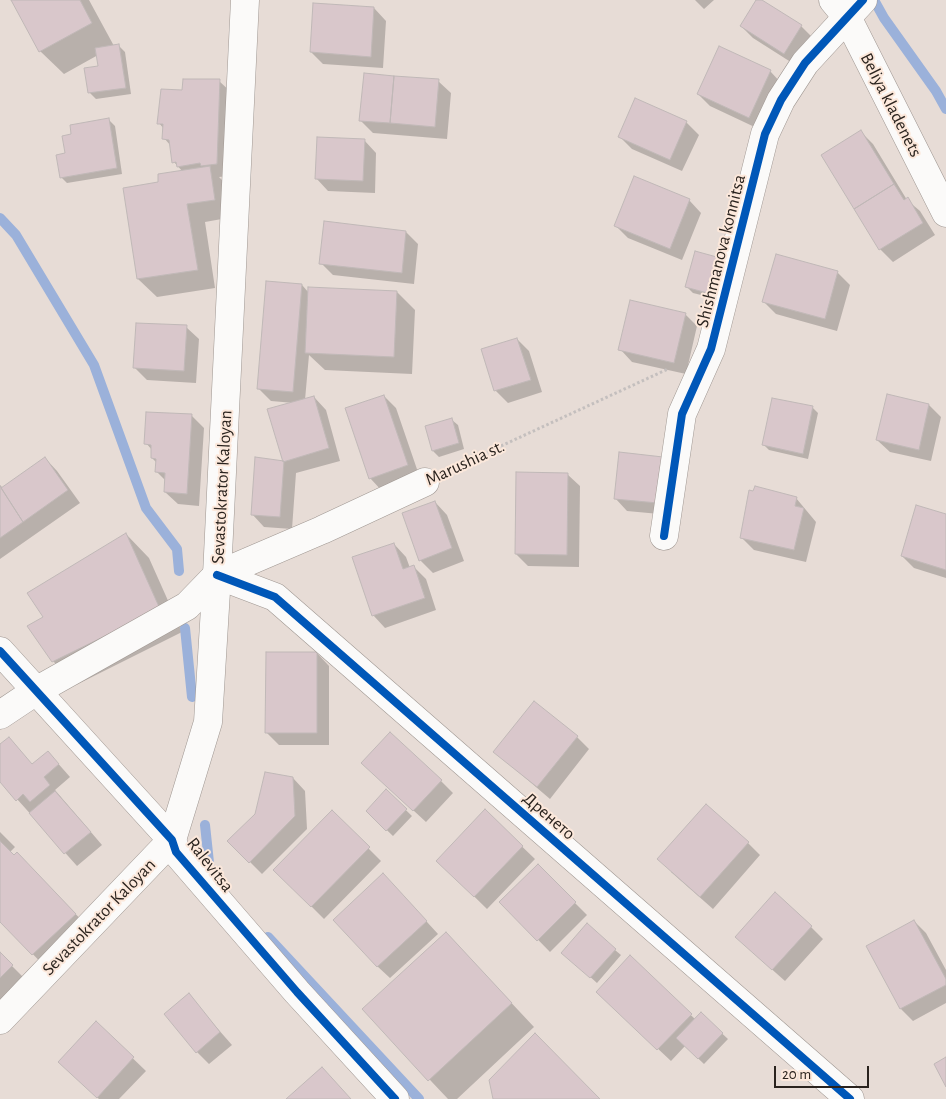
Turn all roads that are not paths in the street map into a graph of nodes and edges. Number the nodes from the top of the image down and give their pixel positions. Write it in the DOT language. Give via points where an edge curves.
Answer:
graph roads {
  1 [pos="245,0"];
  2 [pos="848,6"];
  3 [pos="946,213"];
  4 [pos="425,482"];
  5 [pos="664,536"];
  6 [pos="218,575"];
  7 [pos="0,651"];
  8 [pos="36,691"];
  9 [pos="0,715"];
  10 [pos="172,840"];
  11 [pos="0,1020"];
  12 [pos="395,1099"];
  13 [pos="850,1099"];
  1 -- 6 [label="street, Sevastokrator Kaloyan"];
  2 -- 3 [label="street, Beliya kladenets"];
  2 -- 5 [label="street, Shishmanova konnitsa" via="781,100 765,134 711,349 682,414"];
  4 -- 6 [label="street, Marushia st."];
  6 -- 8 [label="street" via="187,606"];
  6 -- 10 [label="street, Sevastokrator Kaloyan" via="208,722"];
  6 -- 13 [label="street, Дренето" via="275,597"];
  7 -- 8 [label="street, Ralevitsa"];
  8 -- 9 [label="street"];
  8 -- 10 [label="street, Ralevitsa"];
  10 -- 11 [label="street, Sevastokrator Kaloyan"];
  10 -- 12 [label="street, Ralevitsa" via="176,852"];
}
